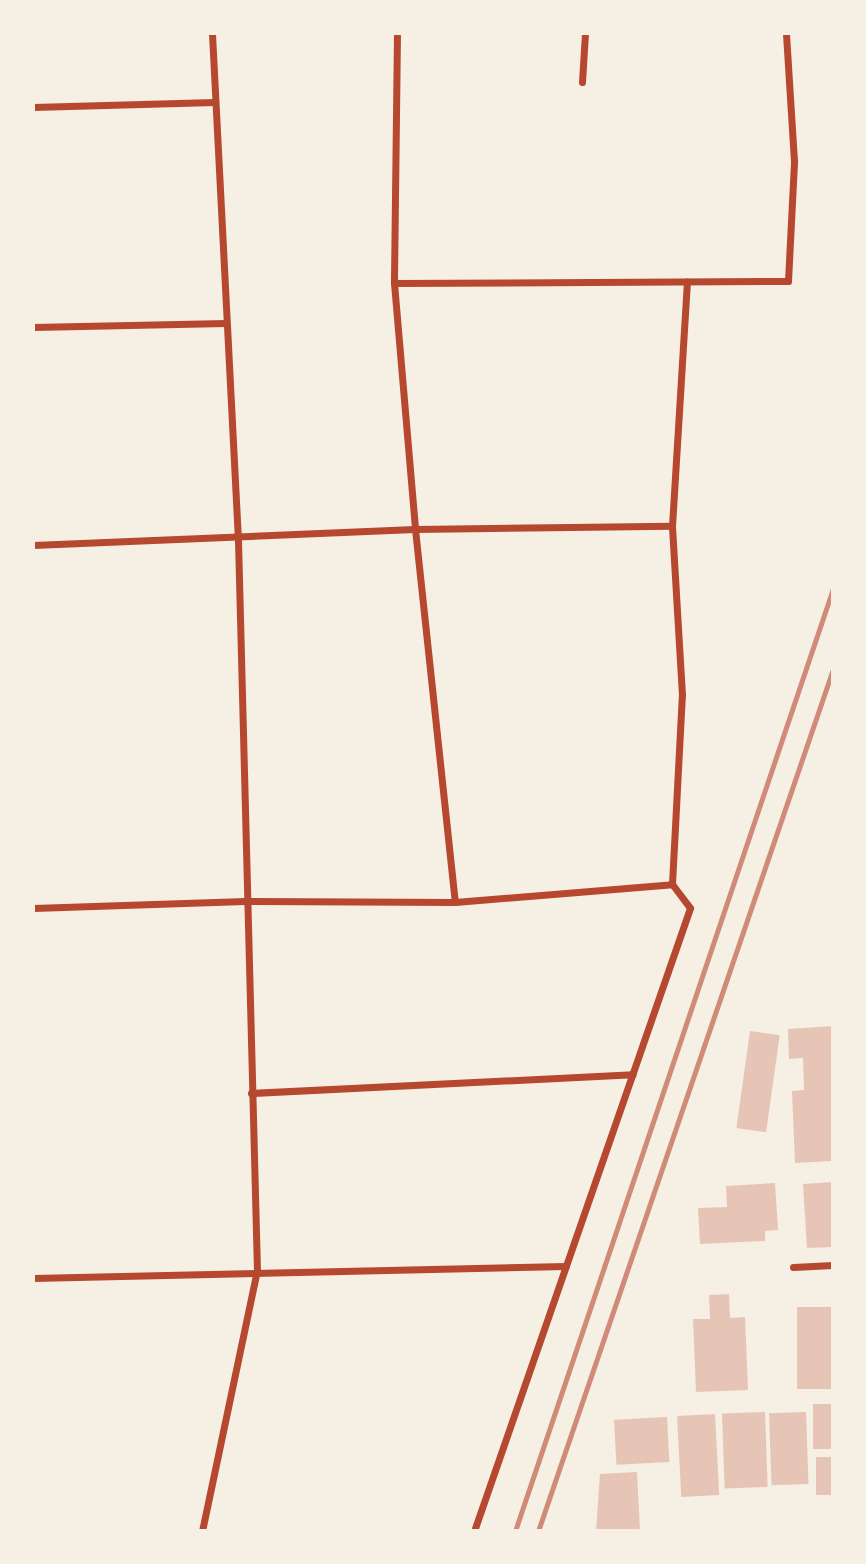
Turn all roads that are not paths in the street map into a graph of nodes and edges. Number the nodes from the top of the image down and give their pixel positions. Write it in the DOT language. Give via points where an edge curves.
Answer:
graph roads {
  1 [pos="212,33"];
  2 [pos="397,33"];
  3 [pos="585,33"];
  4 [pos="786,33"];
  5 [pos="582,82"];
  6 [pos="215,102"];
  7 [pos="33,107"];
  8 [pos="687,281"];
  9 [pos="394,283"];
  10 [pos="226,323"];
  11 [pos="33,327"];
  12 [pos="672,526"];
  13 [pos="415,530"];
  14 [pos="238,540"];
  15 [pos="33,545"];
  16 [pos="672,884"];
  17 [pos="245,901"];
  18 [pos="455,902"];
  19 [pos="33,908"];
  20 [pos="633,1074"];
  21 [pos="251,1093"];
  22 [pos="833,1265"];
  23 [pos="566,1266"];
  24 [pos="793,1266"];
  25 [pos="257,1271"];
  26 [pos="33,1278"];
  27 [pos="202,1531"];
  28 [pos="474,1531"];
  1 -- 6 [label="street"];
  2 -- 9 [label="street"];
  3 -- 5 [label="street"];
  4 -- 8 [label="street" via="794,161 788,281"];
  6 -- 7 [label="street"];
  6 -- 10 [label="street"];
  8 -- 9 [label="street"];
  8 -- 12 [label="street"];
  9 -- 13 [label="street"];
  10 -- 11 [label="street"];
  10 -- 14 [label="street"];
  12 -- 13 [label="street"];
  12 -- 16 [label="street" via="682,695"];
  13 -- 14 [label="street"];
  13 -- 18 [label="street"];
  14 -- 15 [label="street"];
  14 -- 17 [label="street"];
  16 -- 18 [label="street"];
  16 -- 20 [label="street" via="690,908"];
  17 -- 18 [label="street"];
  17 -- 19 [label="street"];
  17 -- 21 [label="street"];
  20 -- 21 [label="street"];
  20 -- 23 [label="street"];
  21 -- 25 [label="street"];
  22 -- 24 [label="street"];
  23 -- 25 [label="street"];
  23 -- 28 [label="street"];
  25 -- 26 [label="street"];
  25 -- 27 [label="street"];
}
